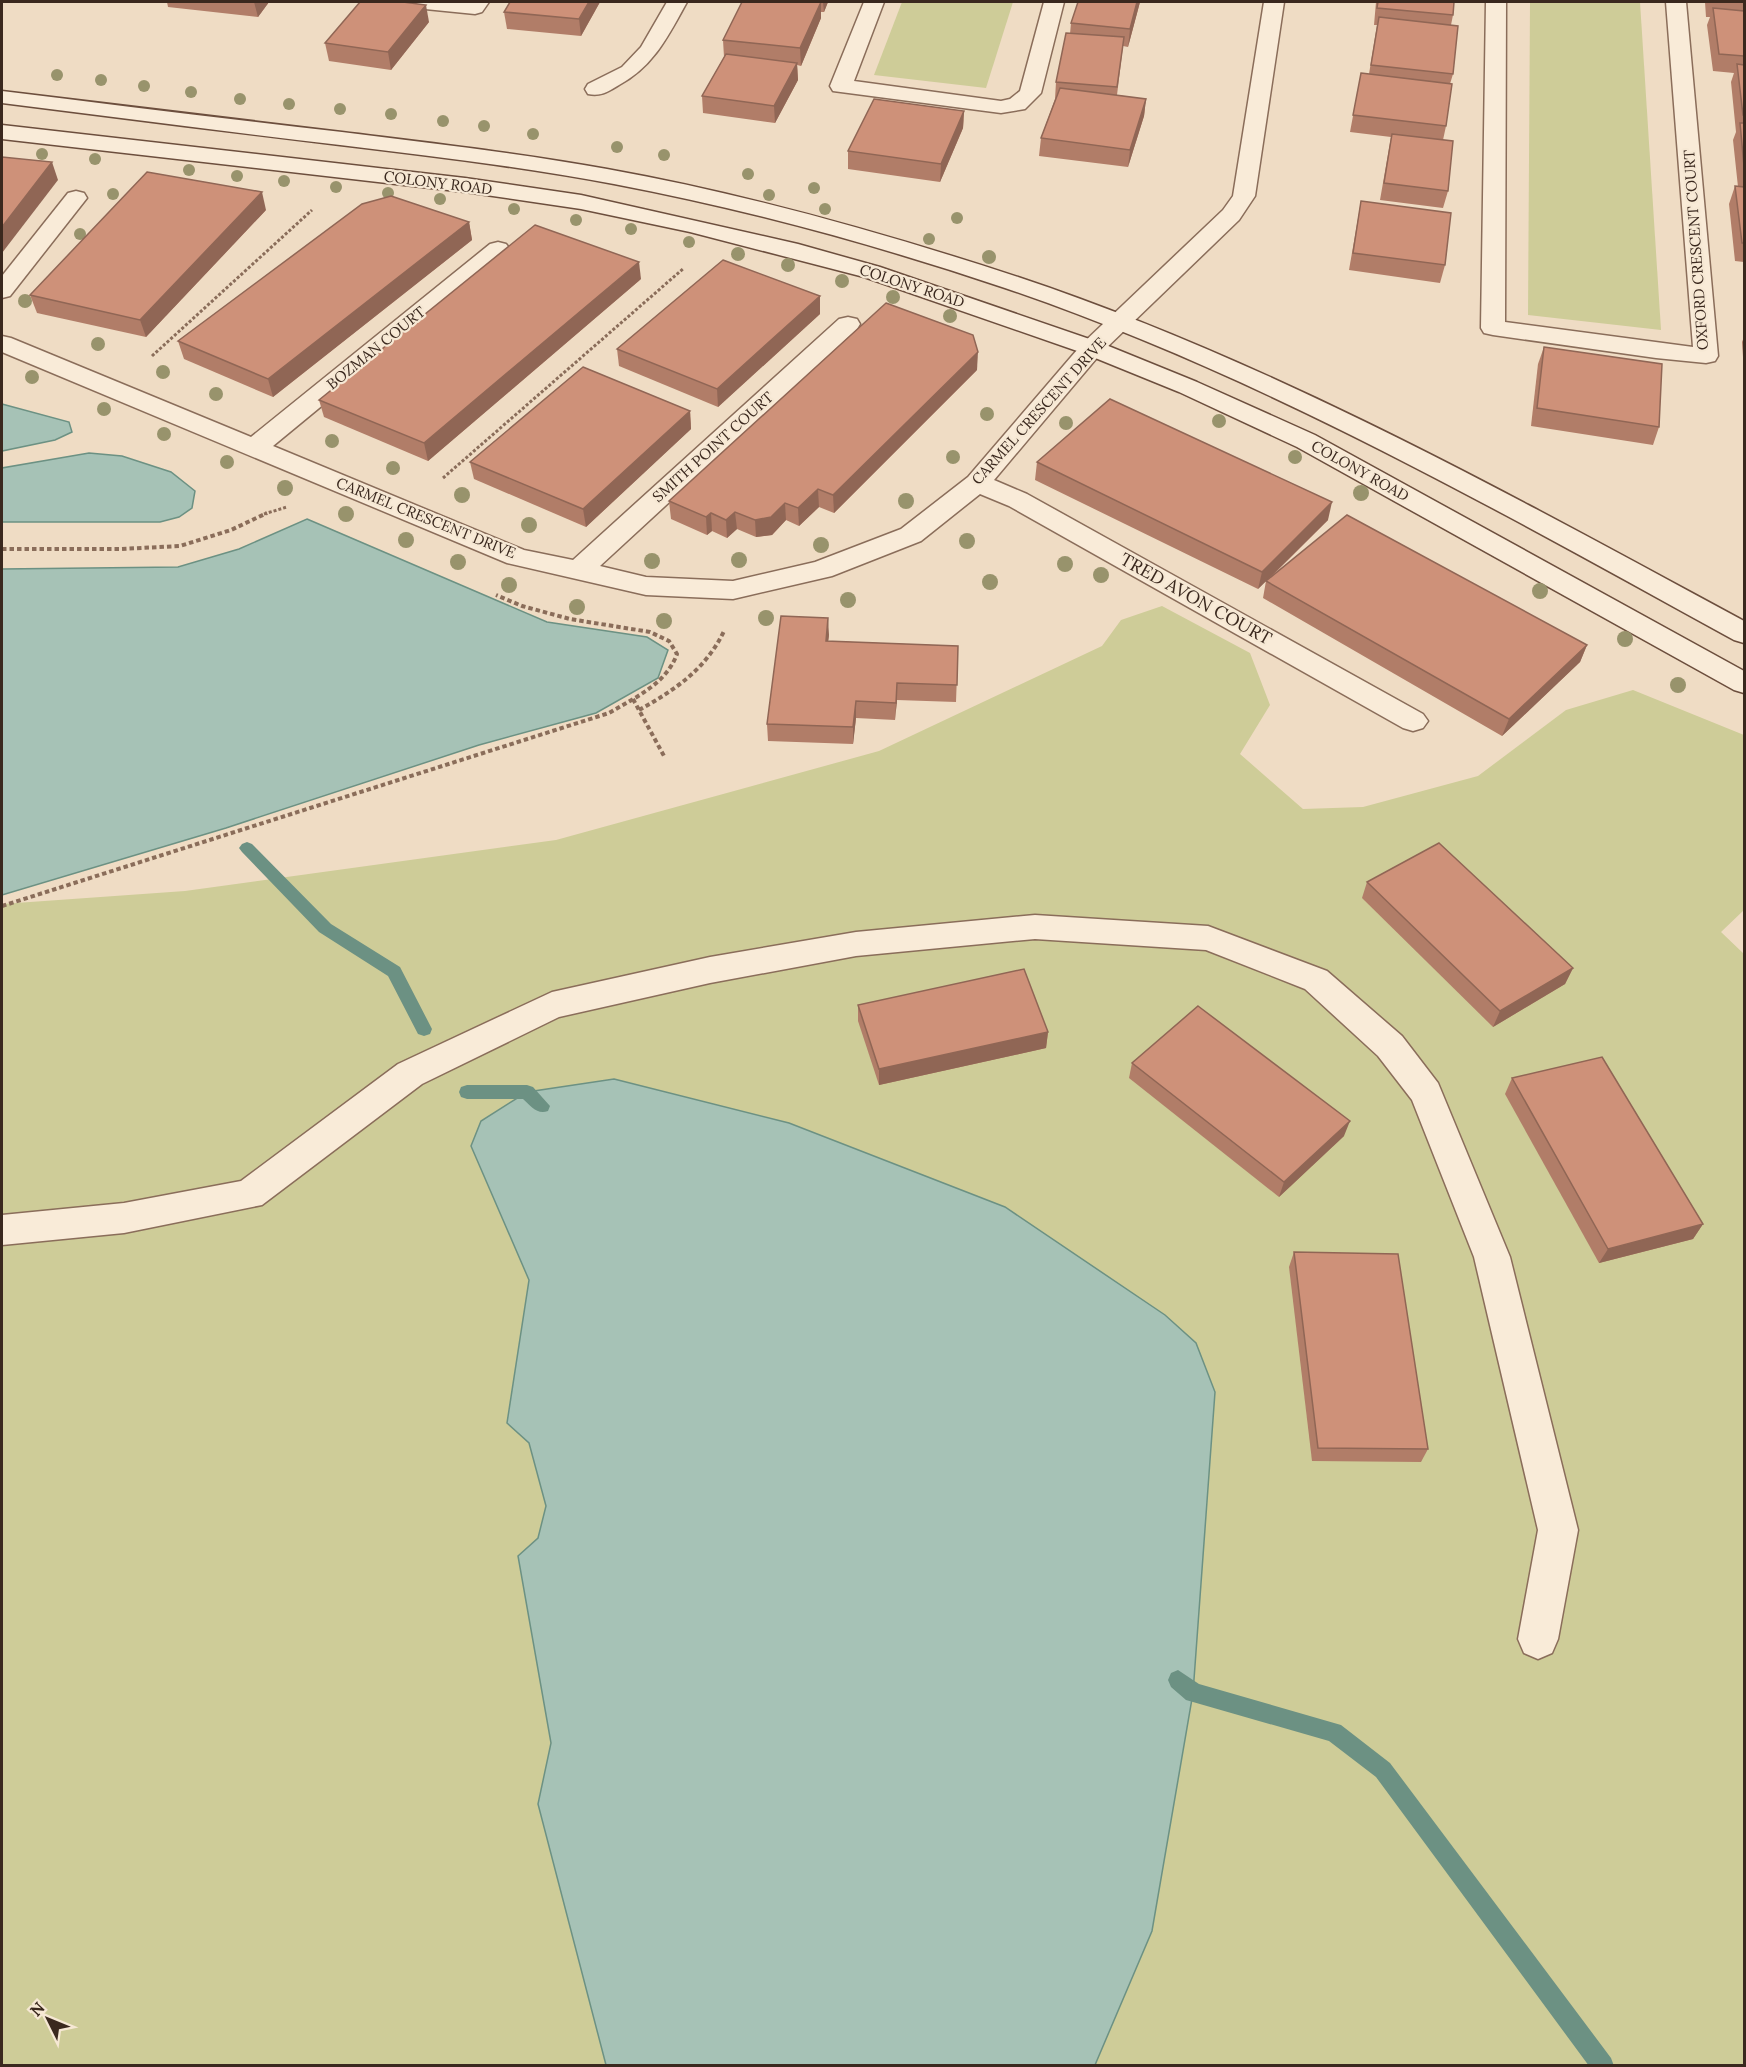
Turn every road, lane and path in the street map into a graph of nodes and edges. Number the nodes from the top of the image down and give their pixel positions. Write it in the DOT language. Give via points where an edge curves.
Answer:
graph roads {
  1 [pos="415,2"];
  2 [pos="479,2"];
  3 [pos="677,2"];
  4 [pos="874,2"];
  5 [pos="1054,2"];
  6 [pos="1274,2"];
  7 [pos="1496,2"];
  8 [pos="1676,2"];
  9 [pos="596,89"];
  10 [pos="2,97"];
  11 [pos="2,132"];
  12 [pos="76,198"];
  13 [pos="312,210"];
  14 [pos="498,249"];
  15 [pos="684,268"];
  16 [pos="2,291"];
  17 [pos="1119,322"];
  18 [pos="848,324"];
  19 [pos="2,343"];
  20 [pos="1092,348"];
  21 [pos="152,356"];
  22 [pos="254,448"];
  23 [pos="443,478"];
  24 [pos="977,483"];
  25 [pos="296,510"];
  26 [pos="2,549"];
  27 [pos="578,570"];
  28 [pos="489,592"];
  29 [pos="727,622"];
  30 [pos="1744,633"];
  31 [pos="1744,683"];
  32 [pos="633,699"];
  33 [pos="639,710"];
  34 [pos="1413,721"];
  35 [pos="664,756"];
  36 [pos="2,906"];
  37 [pos="2,1230"];
  38 [pos="1538,1639"];
  1 -- 2 [label="street" via="475,8"];
  3 -- 9 [label="street" via="650,50 629,71"];
  4 -- 5 [label="street" via="841,86 1001,107 1017,105 1030,93"];
  6 -- 17 [label="street, CARMEL CRESCENT DRIVE" via="1244,195 1232,215"];
  7 -- 8 [label="street, OXFORD CRESCENT COURT" via="1493,328 1706,356"];
  10 -- 17 [label="street, COLONY ROAD" via="586,172 695,194 916,253"];
  11 -- 20 [label="street, COLONY ROAD" via="581,202 840,263"];
  12 -- 16 [label="street"];
  13 -- 21 [label="path"];
  14 -- 22 [label="street, BOZMAN COURT"];
  15 -- 23 [label="path"];
  17 -- 20 [label="street, CARMEL CRESCENT DRIVE"];
  17 -- 30 [label="street, COLONY ROAD" via="1296,399"];
  18 -- 27 [label="street, SMITH POINT COURT"];
  19 -- 22 [label="street, CARMEL CRESCENT DRIVE"];
  20 -- 24 [label="street, CARMEL CRESCENT DRIVE"];
  20 -- 31 [label="street, COLONY ROAD" via="1306,441"];
  22 -- 27 [label="street, CARMEL CRESCENT DRIVE" via="517,557"];
  24 -- 27 [label="street, CARMEL CRESCENT DRIVE" via="910,535 822,570 734,590 646,586"];
  24 -- 34 [label="street, TRED AVON COURT" via="1018,500"];
  25 -- 26 [label="path" via="275,509 231,530 180,546"];
  28 -- 32 [label="path" via="531,609 650,632 669,641 677,654 671,670"];
  29 -- 33 [label="path" via="709,660 672,692"];
  32 -- 33 [label="path"];
  32 -- 36 [label="path" via="609,713"];
  33 -- 35 [label="path"];
  37 -- 38 [label="street" via="124,1218 250,1194 410,1074 552,1005 710,970 856,944 1035,927 1208,938 1316,980 1390,1046 1426,1093 1492,1257 1558,1530"];
}
